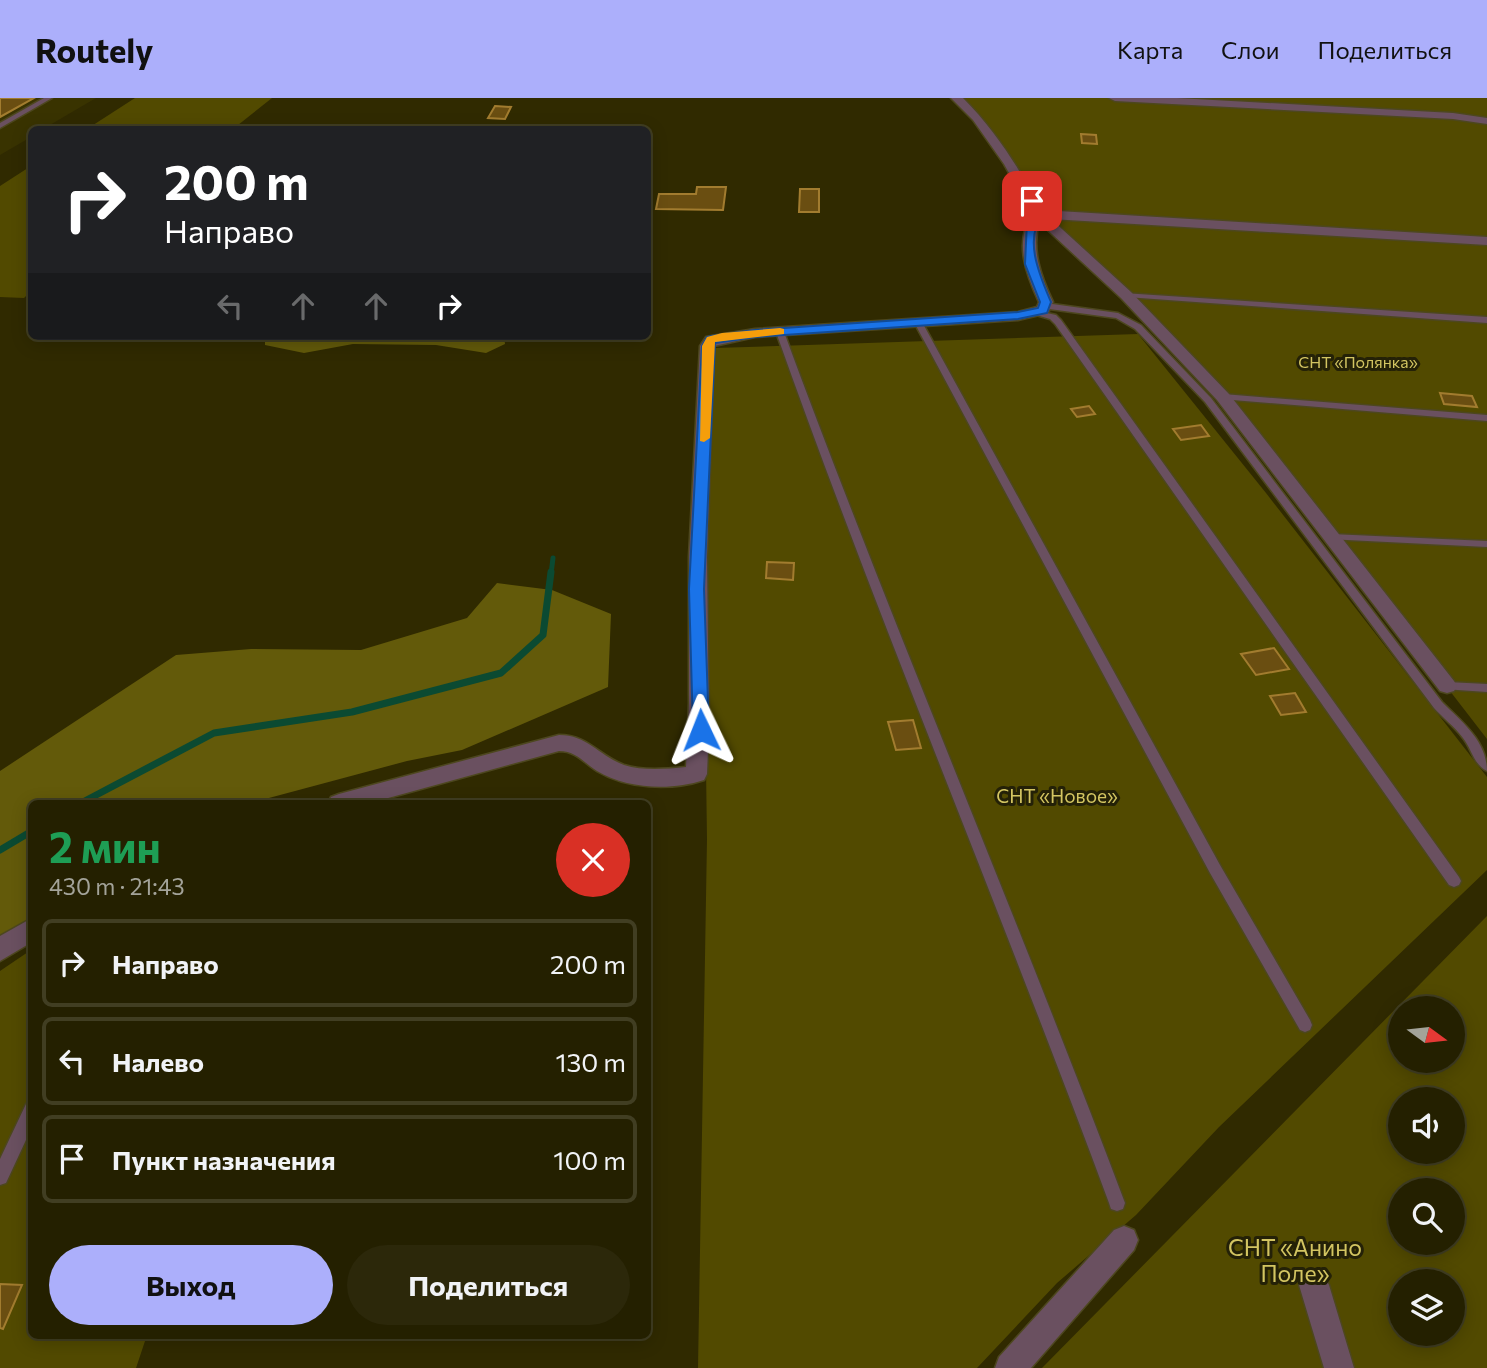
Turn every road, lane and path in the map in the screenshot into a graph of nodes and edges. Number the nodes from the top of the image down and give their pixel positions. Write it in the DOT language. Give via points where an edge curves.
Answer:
graph roads {
  1 [pos="50,98"];
  2 [pos="957,98"];
  3 [pos="1115,98"];
  4 [pos="1487,121"];
  5 [pos="0,126"];
  6 [pos="1038,214"];
  7 [pos="1487,241"];
  8 [pos="1126,296"];
  9 [pos="1041,309"];
  10 [pos="1487,320"];
  11 [pos="918,322"];
  12 [pos="780,331"];
  13 [pos="1223,397"];
  14 [pos="1487,418"];
  15 [pos="1331,537"];
  16 [pos="1487,544"];
  17 [pos="1447,687"];
  18 [pos="1487,688"];
  19 [pos="1487,766"];
  20 [pos="350,800"];
  21 [pos="1454,881"];
  22 [pos="28,931"];
  23 [pos="0,950"];
  24 [pos="1305,1025"];
  25 [pos="28,1118"];
  26 [pos="0,1177"];
  27 [pos="1117,1203"];
  28 [pos="1124,1240"];
  29 [pos="1314,1285"];
  30 [pos="1010,1368"];
  31 [pos="1339,1368"];
  1 -- 5 [label="lane"];
  2 -- 6 [label="street" via="1010,164"];
  3 -- 4 [label="street"];
  6 -- 7 [label="street"];
  6 -- 8 [label="street"];
  6 -- 9 [label="street" via="1032,221 1030,264 1046,302"];
  8 -- 10 [label="lane"];
  8 -- 13 [label="street"];
  9 -- 11 [label="street"];
  9 -- 19 [label="lane" via="1108,313 1138,327 1208,400 1438,705 1471,737"];
  9 -- 21 [label="lane" via="1058,322"];
  11 -- 12 [label="street"];
  11 -- 24 [label="lane" via="1208,857"];
  12 -- 20 [label="street" via="722,336 707,346 696,589 701,730 696,774 676,778 621,771 578,743 559,743"];
  12 -- 27 [label="lane"];
  13 -- 14 [label="lane"];
  13 -- 15 [label="street"];
  15 -- 16 [label="lane"];
  15 -- 17 [label="street"];
  17 -- 18 [label="lane"];
  22 -- 23 [label="street"];
  25 -- 26 [label="lane"];
  28 -- 30 [label="street"];
  29 -- 31 [label="street"];
}
